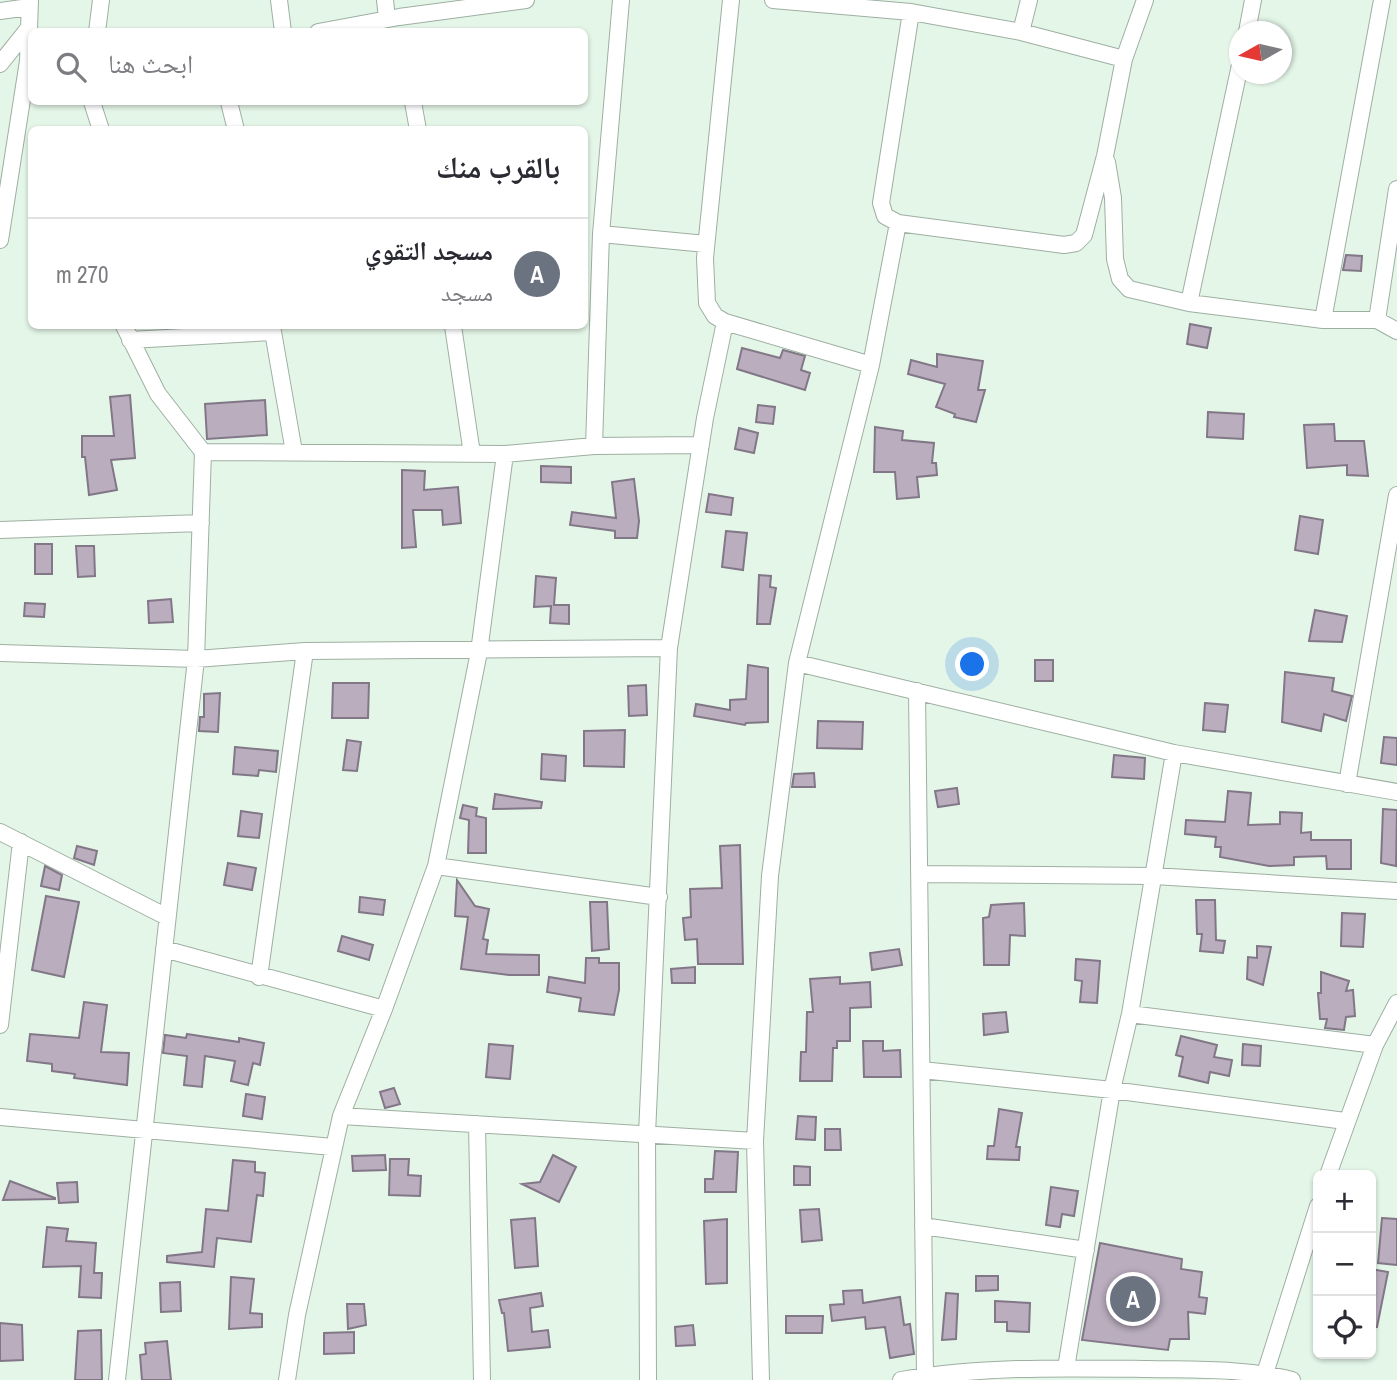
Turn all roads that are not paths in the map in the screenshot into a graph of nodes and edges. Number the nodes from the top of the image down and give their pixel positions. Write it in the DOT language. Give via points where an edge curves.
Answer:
graph roads {
  1 [pos="101,0"];
  2 [pos="279,0"];
  3 [pos="385,0"];
  4 [pos="526,0"];
  5 [pos="621,0"];
  6 [pos="731,0"];
  7 [pos="773,0"];
  8 [pos="1028,0"];
  9 [pos="1145,0"];
  10 [pos="1254,0"];
  11 [pos="1382,0"];
  12 [pos="493,3"];
  13 [pos="29,4"];
  14 [pos="0,11"];
  15 [pos="911,12"];
  16 [pos="1249,21"];
  17 [pos="396,22"];
  18 [pos="28,28"];
  19 [pos="98,28"];
  20 [pos="282,28"];
  21 [pos="349,28"];
  22 [pos="28,29"];
  23 [pos="1021,32"];
  24 [pos="1124,58"];
  25 [pos="0,64"];
  26 [pos="28,73"];
  27 [pos="1236,84"];
  28 [pos="93,105"];
  29 [pos="230,105"];
  30 [pos="414,105"];
  31 [pos="101,126"];
  32 [pos="235,126"];
  33 [pos="417,126"];
  34 [pos="1105,156"];
  35 [pos="1397,189"];
  36 [pos="898,223"];
  37 [pos="601,234"];
  38 [pos="0,240"];
  39 [pos="706,244"];
  40 [pos="1189,303"];
  41 [pos="1322,320"];
  42 [pos="1377,320"];
  43 [pos="725,322"];
  44 [pos="272,329"];
  45 [pos="453,329"];
  46 [pos="1397,331"];
  47 [pos="127,333"];
  48 [pos="871,365"];
  49 [pos="701,445"];
  50 [pos="594,446"];
  51 [pos="203,452"];
  52 [pos="294,452"];
  53 [pos="472,454"];
  54 [pos="505,454"];
  55 [pos="1397,495"];
  56 [pos="201,523"];
  57 [pos="0,530"];
  58 [pos="669,648"];
  59 [pos="305,650"];
  60 [pos="479,652"];
  61 [pos="0,653"];
  62 [pos="196,659"];
  63 [pos="797,663"];
  64 [pos="917,691"];
  65 [pos="1174,753"];
  66 [pos="1347,784"];
  67 [pos="1397,792"];
  68 [pos="0,832"];
  69 [pos="21,842"];
  70 [pos="436,866"];
  71 [pos="919,874"];
  72 [pos="1154,876"];
  73 [pos="1397,891"];
  74 [pos="659,897"];
  75 [pos="167,917"];
  76 [pos="164,949"];
  77 [pos="259,977"];
  78 [pos="1397,1003"];
  79 [pos="384,1009"];
  80 [pos="1130,1014"];
  81 [pos="0,1025"];
  82 [pos="1375,1045"];
  83 [pos="922,1070"];
  84 [pos="1112,1090"];
  85 [pos="341,1116"];
  86 [pos="0,1117"];
  87 [pos="1345,1121"];
  88 [pos="477,1124"];
  89 [pos="143,1131"];
  90 [pos="647,1134"];
  91 [pos="755,1141"];
  92 [pos="333,1147"];
  93 [pos="1330,1170"];
  94 [pos="1313,1222"];
  95 [pos="923,1226"];
  96 [pos="1086,1250"];
  97 [pos="1066,1368"];
  98 [pos="1042,1374"];
  99 [pos="925,1376"];
  100 [pos="1264,1377"];
  101 [pos="117,1380"];
  102 [pos="287,1380"];
  103 [pos="482,1380"];
  104 [pos="648,1380"];
  105 [pos="761,1380"];
  106 [pos="901,1380"];
  107 [pos="1292,1380"];
  1 -- 19 [label="street"];
  2 -- 20 [label="street"];
  3 -- 17 [label="street"];
  4 -- 12 [label="street"];
  5 -- 37 [label="street"];
  6 -- 39 [label="street"];
  7 -- 15 [label="street"];
  8 -- 23 [label="street"];
  9 -- 24 [label="street"];
  10 -- 16 [label="street"];
  11 -- 41 [label="street"];
  12 -- 17 [label="street"];
  13 -- 14 [label="street"];
  13 -- 18 [label="street"];
  15 -- 23 [label="street"];
  15 -- 36 [label="street" via="881,203 885,216"];
  17 -- 21 [label="street"];
  22 -- 25 [label="street"];
  23 -- 24 [label="street"];
  24 -- 34 [label="street"];
  26 -- 38 [label="street"];
  27 -- 40 [label="street"];
  28 -- 31 [label="street"];
  29 -- 32 [label="street"];
  30 -- 33 [label="street"];
  34 -- 36 [label="street" via="1084,235 1076,243"];
  34 -- 40 [label="street" via="1120,279 1129,289"];
  35 -- 42 [label="street"];
  36 -- 48 [label="street"];
  37 -- 39 [label="street"];
  37 -- 50 [label="street"];
  39 -- 43 [label="street" via="707,303"];
  40 -- 41 [label="street"];
  41 -- 42 [label="street"];
  42 -- 46 [label="street"];
  43 -- 48 [label="street"];
  43 -- 49 [label="street"];
  44 -- 47 [label="street"];
  44 -- 52 [label="street"];
  45 -- 53 [label="street"];
  47 -- 51 [label="street" via="158,394"];
  48 -- 63 [label="street"];
  49 -- 50 [label="street"];
  49 -- 58 [label="street"];
  50 -- 54 [label="street"];
  51 -- 52 [label="street"];
  51 -- 56 [label="street"];
  52 -- 53 [label="street"];
  53 -- 54 [label="street"];
  54 -- 60 [label="street"];
  55 -- 66 [label="street"];
  56 -- 57 [label="street"];
  56 -- 62 [label="street"];
  58 -- 60 [label="street"];
  58 -- 74 [label="street"];
  59 -- 60 [label="street"];
  59 -- 62 [label="street"];
  59 -- 77 [label="street"];
  60 -- 70 [label="street"];
  61 -- 62 [label="street"];
  62 -- 75 [label="street"];
  63 -- 64 [label="street"];
  63 -- 91 [label="street" via="769,876"];
  64 -- 65 [label="street"];
  64 -- 71 [label="street"];
  65 -- 66 [label="street"];
  65 -- 72 [label="street"];
  66 -- 67 [label="street"];
  68 -- 69 [label="street"];
  69 -- 75 [label="street"];
  69 -- 81 [label="street"];
  70 -- 74 [label="street"];
  70 -- 79 [label="street"];
  71 -- 72 [label="street"];
  71 -- 83 [label="street"];
  72 -- 73 [label="street"];
  72 -- 80 [label="street"];
  74 -- 90 [label="street"];
  75 -- 76 [label="street"];
  76 -- 77 [label="street"];
  76 -- 89 [label="street"];
  77 -- 79 [label="street"];
  78 -- 82 [label="street"];
  79 -- 85 [label="street"];
  80 -- 82 [label="street"];
  80 -- 84 [label="street"];
  82 -- 87 [label="street"];
  83 -- 84 [label="street"];
  83 -- 95 [label="street"];
  84 -- 87 [label="street"];
  84 -- 96 [label="street"];
  85 -- 88 [label="street"];
  85 -- 92 [label="street"];
  86 -- 89 [label="street"];
  87 -- 93 [label="street"];
  88 -- 90 [label="street"];
  88 -- 103 [label="street"];
  89 -- 92 [label="street"];
  89 -- 101 [label="street"];
  90 -- 91 [label="street"];
  90 -- 104 [label="street"];
  91 -- 105 [label="street"];
  92 -- 102 [label="street"];
  94 -- 100 [label="street"];
  95 -- 96 [label="street"];
  95 -- 99 [label="street"];
  96 -- 97 [label="street"];
  97 -- 98 [label="street"];
  97 -- 100 [label="street"];
  98 -- 99 [label="street"];
  99 -- 106 [label="street"];
  100 -- 107 [label="street"];
}
